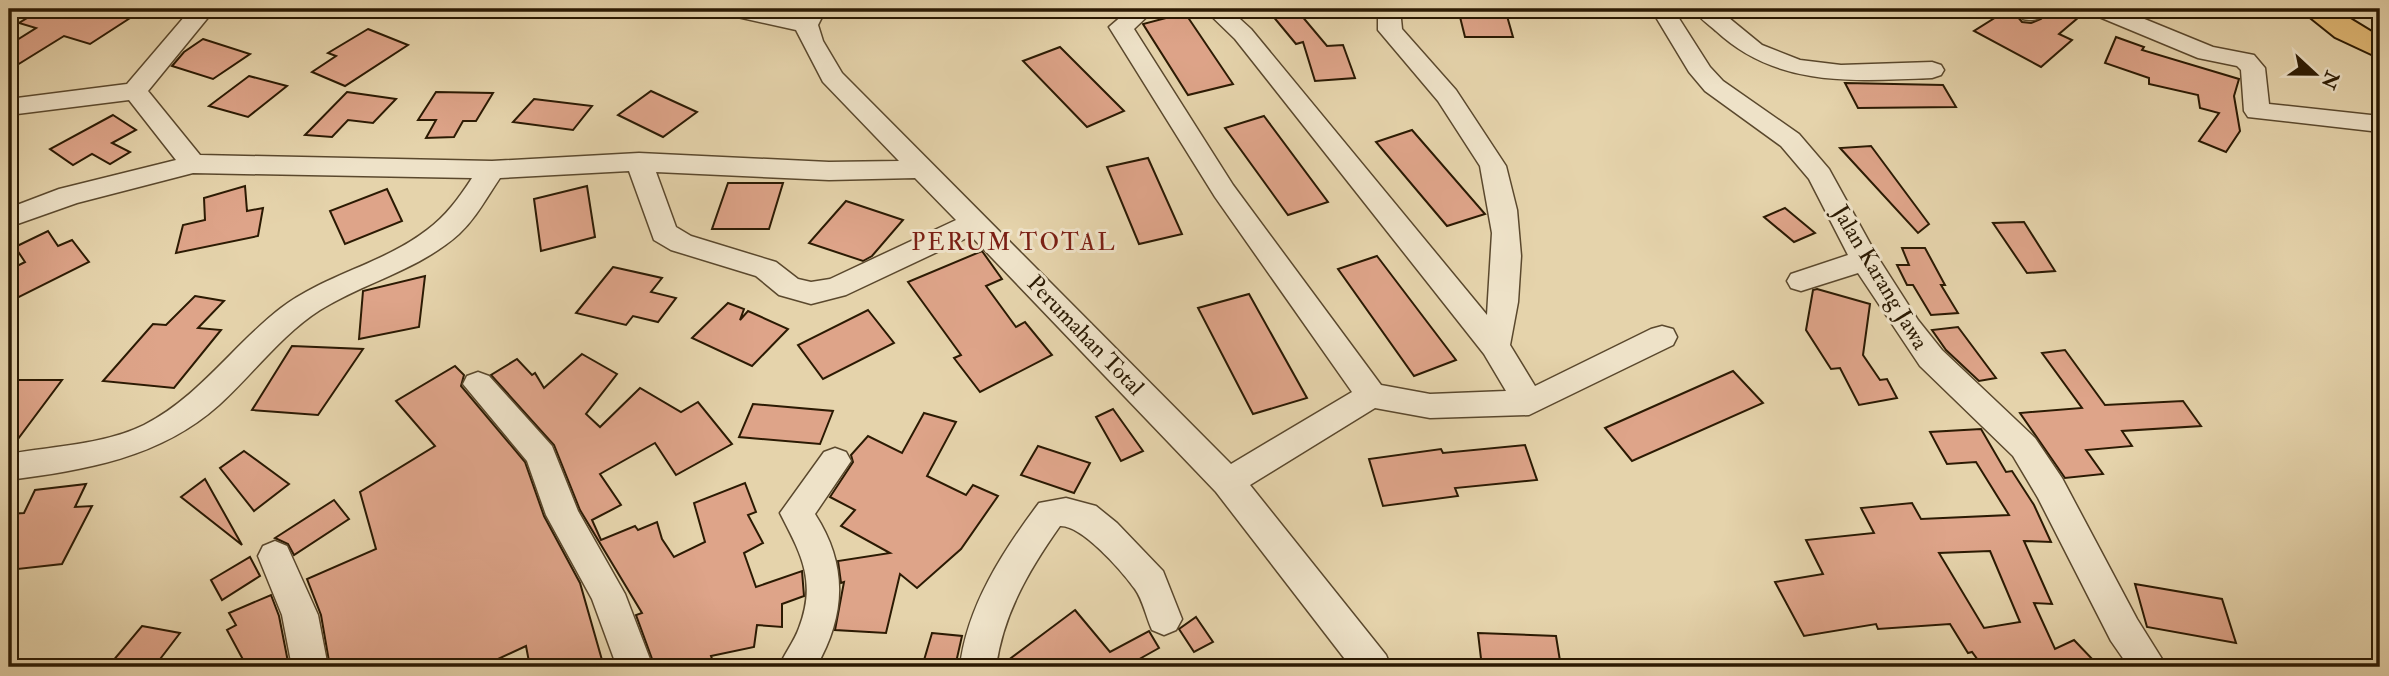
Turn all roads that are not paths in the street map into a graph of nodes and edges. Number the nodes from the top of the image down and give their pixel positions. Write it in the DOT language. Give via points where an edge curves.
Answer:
graph roads {
  1 [pos="203,9"];
  2 [pos="732,9"];
  3 [pos="1144,9"];
  4 [pos="1216,9"];
  5 [pos="1390,9"];
  6 [pos="1662,9"];
  7 [pos="1704,9"];
  8 [pos="2100,9"];
  9 [pos="2315,9"];
  10 [pos="810,17"];
  11 [pos="2380,49"];
  12 [pos="1932,70"];
  13 [pos="135,91"];
  14 [pos="9,107"];
  15 [pos="2380,124"];
  16 [pos="639,162"];
  17 [pos="193,164"];
  18 [pos="923,169"];
  19 [pos="492,170"];
  20 [pos="9,218"];
  21 [pos="976,222"];
  22 [pos="1866,260"];
  23 [pos="1801,281"];
  24 [pos="1662,337"];
  25 [pos="1495,346"];
  26 [pos="478,384"];
  27 [pos="1371,395"];
  28 [pos="1529,403"];
  29 [pos="835,461"];
  30 [pos="9,467"];
  31 [pos="1228,482"];
  32 [pos="275,556"];
  33 [pos="1164,619"];
  34 [pos="310,667"];
  35 [pos="635,667"];
  36 [pos="797,667"];
  37 [pos="978,667"];
  38 [pos="1373,667"];
  39 [pos="2150,667"];
  1 -- 13 [label="street"];
  2 -- 10 [label="street"];
  3 -- 27 [label="street" via="1121,27 1224,191"];
  4 -- 25 [label="street" via="1242,34"];
  5 -- 25 [label="street" via="1390,30 1428,69 1493,165 1505,229 1505,289"];
  6 -- 22 [label="street, Jalan Karang Jawa" via="1714,86 1790,140 1820,175"];
  7 -- 12 [label="street" via="1753,50 1794,67 1823,74"];
  8 -- 15 [label="street" via="2198,50 2245,61 2253,68 2258,111"];
  9 -- 11 [label="main road"];
  10 -- 18 [label="street, Perumahan Total" via="811,41 832,77"];
  13 -- 14 [label="street"];
  13 -- 17 [label="street"];
  16 -- 18 [label="street" via="829,171"];
  16 -- 19 [label="street"];
  16 -- 21 [label="street" via="664,233 681,243 766,270 789,288 811,293 836,288"];
  17 -- 19 [label="street"];
  17 -- 20 [label="street" via="69,196"];
  18 -- 21 [label="street, Perumahan Total"];
  19 -- 30 [label="street" via="450,226 423,246 344,283 291,315 188,415 151,435 117,445"];
  21 -- 31 [label="street, Perumahan Total"];
  22 -- 23 [label="street"];
  22 -- 39 [label="street, Jalan Karang Jawa" via="1931,358 2024,447 2124,630"];
  24 -- 28 [label="street"];
  25 -- 28 [label="street"];
  26 -- 35 [label="street" via="541,455 563,516 608,594"];
  27 -- 28 [label="street" via="1430,406"];
  27 -- 31 [label="street"];
  29 -- 36 [label="street" via="797,513 820,553 827,586 814,640"];
  31 -- 38 [label="street, Perumahan Total"];
  32 -- 34 [label="street" via="300,615"];
  33 -- 37 [label="street" via="1152,582 1105,533 1084,516 1051,513 1018,560 996,606"];
}
